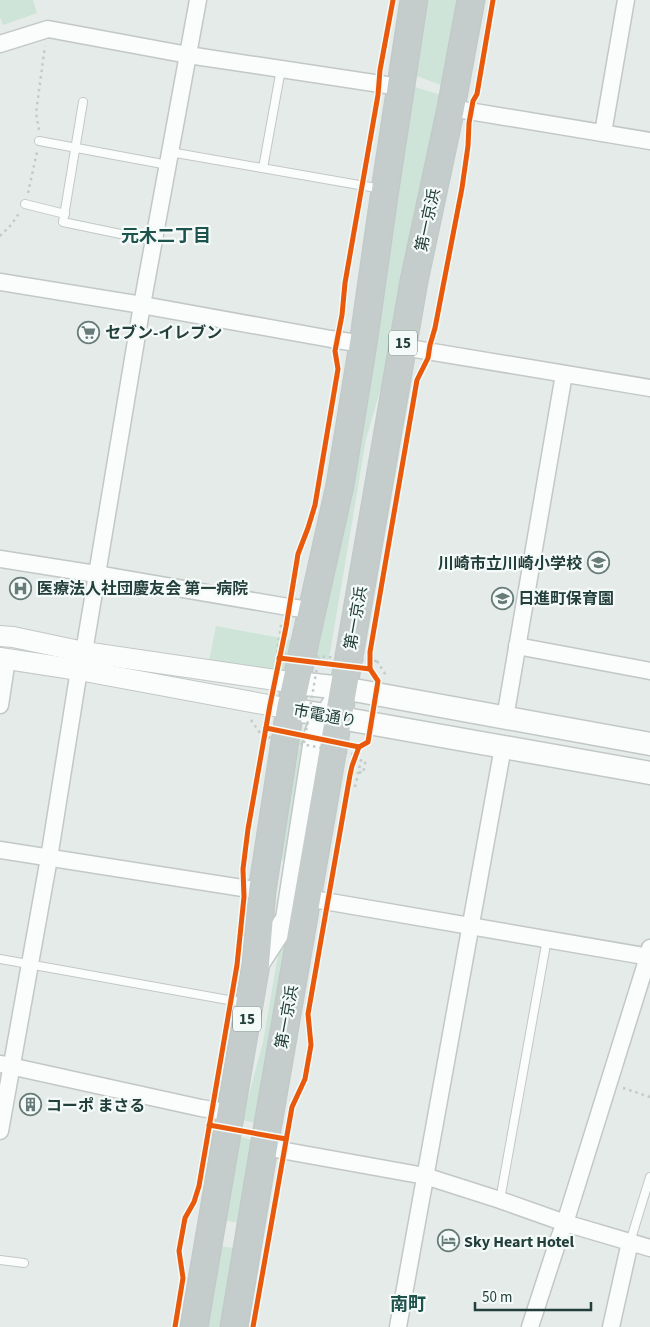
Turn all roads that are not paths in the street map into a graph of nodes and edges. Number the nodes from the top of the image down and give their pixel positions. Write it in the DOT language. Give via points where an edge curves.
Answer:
graph roads {
  1 [pos="198,0"];
  2 [pos="414,0"];
  3 [pos="471,0"];
  4 [pos="626,0"];
  5 [pos="0,44"];
  6 [pos="188,55"];
  7 [pos="281,69"];
  8 [pos="400,87"];
  9 [pos="83,102"];
  10 [pos="452,108"];
  11 [pos="604,133"];
  12 [pos="39,140"];
  13 [pos="650,142"];
  14 [pos="76,148"];
  15 [pos="169,158"];
  16 [pos="263,168"];
  17 [pos="385,190"];
  18 [pos="25,204"];
  19 [pos="64,214"];
  20 [pos="154,241"];
  21 [pos="0,282"];
  22 [pos="142,305"];
  23 [pos="363,344"];
  24 [pos="403,347"];
  25 [pos="564,374"];
  26 [pos="650,388"];
  27 [pos="0,559"];
  28 [pos="96,574"];
  29 [pos="300,609"];
  30 [pos="0,636"];
  31 [pos="517,646"];
  32 [pos="4,658"];
  33 [pos="81,661"];
  34 [pos="306,667"];
  35 [pos="650,671"];
  36 [pos="345,677"];
  37 [pos="0,705"];
  38 [pos="505,718"];
  39 [pos="314,728"];
  40 [pos="650,744"];
  41 [pos="502,747"];
  42 [pos="650,774"];
  43 [pos="0,850"];
  44 [pos="49,858"];
  45 [pos="262,891"];
  46 [pos="307,898"];
  47 [pos="470,926"];
  48 [pos="547,939"];
  49 [pos="649,954"];
  50 [pos="0,958"];
  51 [pos="30,964"];
  52 [pos="255,968"];
  53 [pos="249,1003"];
  54 [pos="5,1065"];
  55 [pos="231,1113"];
  56 [pos="0,1131"];
  57 [pos="264,1147"];
  58 [pos="425,1176"];
  59 [pos="650,1178"];
  60 [pos="500,1200"];
  61 [pos="565,1223"];
  62 [pos="630,1242"];
  63 [pos="650,1248"];
  64 [pos="0,1260"];
  65 [pos="24,1263"];
  66 [pos="194,1327"];
  67 [pos="234,1327"];
  68 [pos="398,1327"];
  69 [pos="530,1327"];
  70 [pos="611,1327"];
  1 -- 6 [label="street"];
  2 -- 8 [label="highway, 第一京浜 / 15"];
  3 -- 10 [label="highway, 第一京浜 / 15"];
  4 -- 11 [label="street"];
  5 -- 6 [label="street" via="48,29"];
  6 -- 7 [label="street"];
  6 -- 15 [label="street"];
  7 -- 8 [label="street"];
  7 -- 16 [label="lane"];
  8 -- 17 [label="highway, 第一京浜 / 15"];
  9 -- 14 [label="lane"];
  10 -- 11 [label="street"];
  10 -- 24 [label="highway, 第一京浜 / 15"];
  11 -- 13 [label="street"];
  12 -- 14 [label="lane"];
  14 -- 15 [label="lane"];
  14 -- 19 [label="lane"];
  15 -- 16 [label="lane"];
  15 -- 20 [label="street"];
  16 -- 17 [label="lane"];
  17 -- 23 [label="highway, 第一京浜 / 15"];
  18 -- 19 [label="lane"];
  19 -- 20 [label="lane" via="64,222"];
  20 -- 22 [label="street"];
  21 -- 22 [label="street"];
  22 -- 23 [label="street"];
  22 -- 28 [label="street"];
  23 -- 29 [label="highway, 第一京浜 / 15" via="340,485"];
  24 -- 25 [label="street"];
  24 -- 36 [label="highway, 第一京浜 / 15"];
  25 -- 26 [label="street"];
  25 -- 31 [label="street"];
  27 -- 28 [label="street"];
  28 -- 29 [label="street"];
  28 -- 33 [label="street"];
  29 -- 34 [label="highway, 第一京浜 / 15"];
  30 -- 33 [label="street, 市電通り" via="13,637"];
  31 -- 35 [label="street"];
  31 -- 38 [label="street"];
  32 -- 33 [label="street, 市電通り"];
  32 -- 37 [label="street"];
  33 -- 34 [label="street, 市電通り"];
  33 -- 39 [label="street, 市電通り"];
  33 -- 44 [label="street"];
  34 -- 36 [label="main road, 市電通り"];
  34 -- 39 [label="highway, 第一京浜 / 15"];
  36 -- 38 [label="main road, 市電通り"];
  36 -- 39 [label="highway, 第一京浜 / 15"];
  38 -- 40 [label="main road, 市電通り"];
  39 -- 41 [label="main road, 市電通り"];
  39 -- 45 [label="highway, 第一京浜 / 15"];
  39 -- 46 [label="highway, 第一京浜 / 15"];
  39 -- 52 [label="main road" via="287,919"];
  41 -- 42 [label="main road, 市電通り"];
  41 -- 47 [label="street"];
  43 -- 44 [label="street"];
  44 -- 45 [label="street"];
  44 -- 51 [label="street"];
  45 -- 52 [label="highway, 第一京浜 / 15"];
  46 -- 47 [label="street"];
  46 -- 57 [label="highway, 第一京浜 / 15"];
  47 -- 48 [label="street"];
  47 -- 58 [label="street"];
  48 -- 49 [label="street" via="573,940"];
  48 -- 60 [label="lane"];
  49 -- 61 [label="street"];
  50 -- 51 [label="lane"];
  51 -- 53 [label="lane"];
  51 -- 54 [label="street"];
  52 -- 53 [label="highway, 第一京浜 / 15"];
  53 -- 55 [label="highway, 第一京浜 / 15"];
  54 -- 55 [label="street"];
  54 -- 56 [label="street"];
  55 -- 66 [label="highway, 第一京浜 / 15"];
  57 -- 58 [label="street"];
  57 -- 67 [label="highway, 第一京浜 / 15"];
  58 -- 60 [label="street"];
  58 -- 68 [label="street"];
  59 -- 62 [label="lane"];
  60 -- 61 [label="street"];
  61 -- 62 [label="street"];
  61 -- 69 [label="street"];
  62 -- 63 [label="street"];
  62 -- 70 [label="street"];
  64 -- 65 [label="lane"];
}
